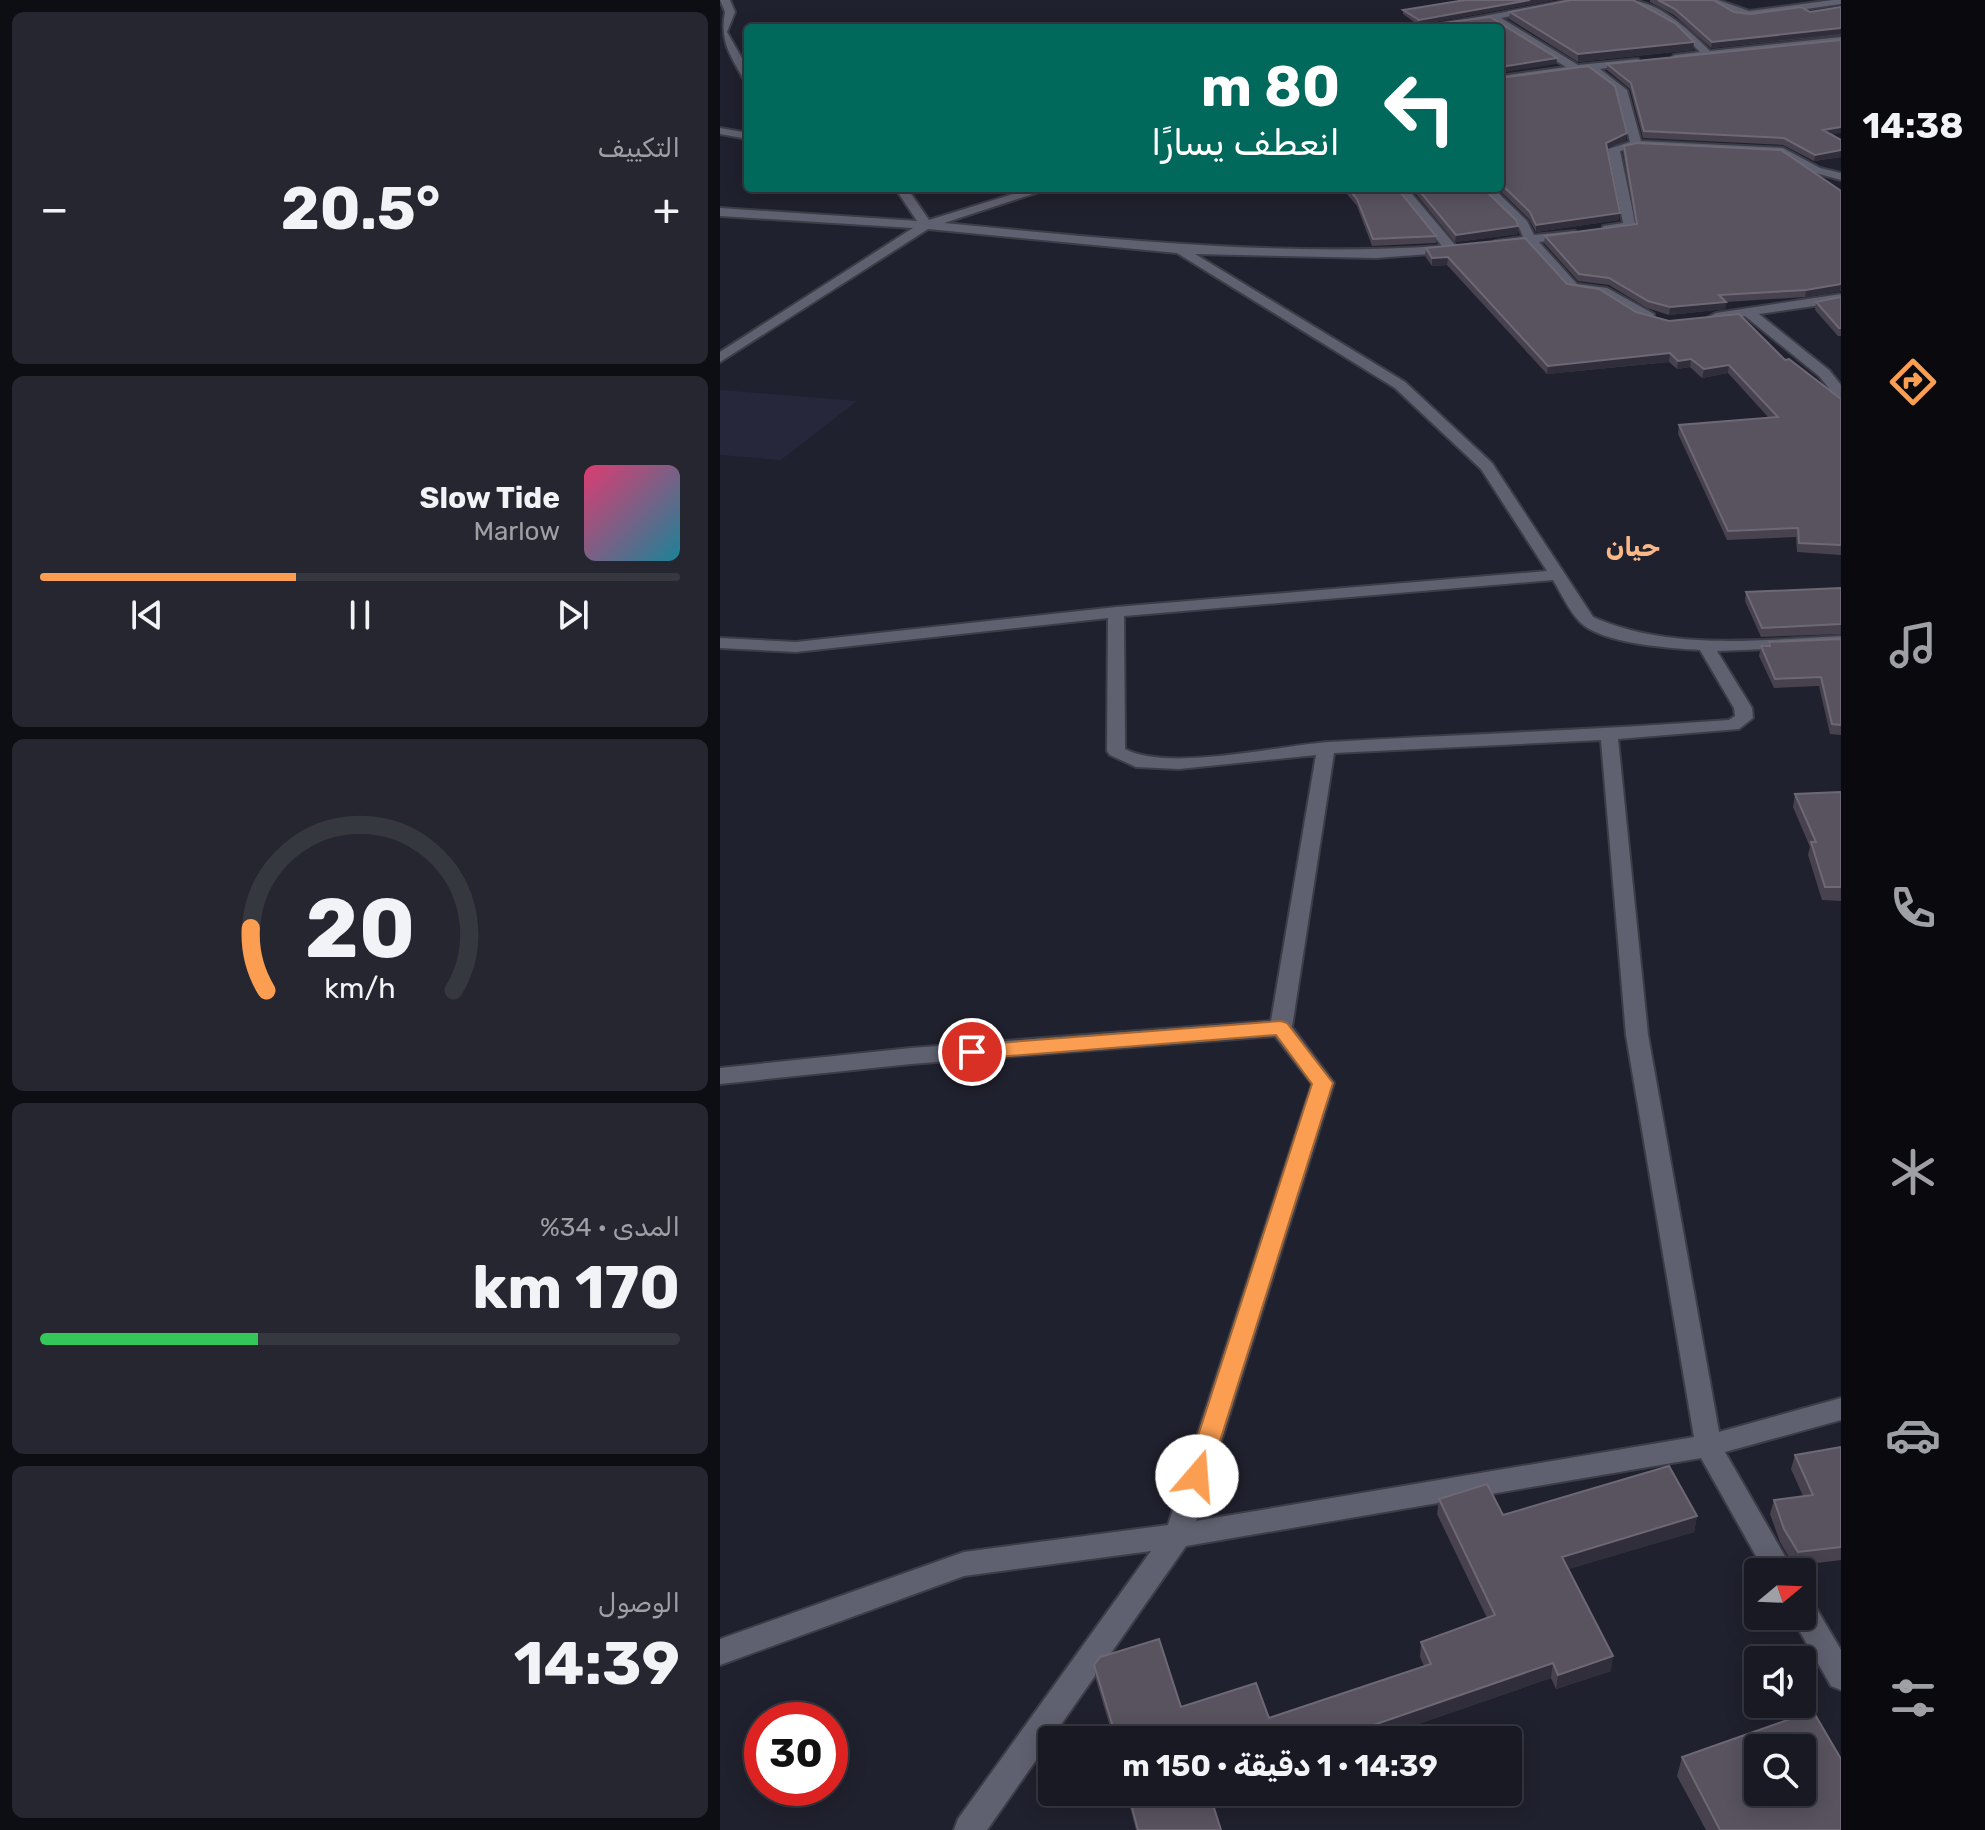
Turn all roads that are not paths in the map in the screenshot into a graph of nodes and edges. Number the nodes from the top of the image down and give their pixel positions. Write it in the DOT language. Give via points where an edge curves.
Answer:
graph roads {
  1 [pos="725,0"];
  2 [pos="1588,0"];
  3 [pos="1631,0"];
  4 [pos="1710,0"];
  5 [pos="1838,2"];
  6 [pos="1491,16"];
  7 [pos="1446,24"];
  8 [pos="1504,24"];
  9 [pos="1504,24"];
  10 [pos="1841,40"];
  11 [pos="1707,53"];
  12 [pos="1663,58"];
  13 [pos="1648,60"];
  14 [pos="1590,66"];
  15 [pos="1575,68"];
  16 [pos="744,71"];
  17 [pos="1504,78"];
  18 [pos="720,134"];
  19 [pos="744,136"];
  20 [pos="1636,144"];
  21 [pos="1841,177"];
  22 [pos="904,192"];
  23 [pos="1032,192"];
  24 [pos="1404,192"];
  25 [pos="1490,192"];
  26 [pos="720,212"];
  27 [pos="926,225"];
  28 [pos="1530,240"];
  29 [pos="1483,246"];
  30 [pos="1467,247"];
  31 [pos="1451,249"];
  32 [pos="1180,250"];
  33 [pos="1841,298"];
  34 [pos="1750,314"];
  35 [pos="1695,319"];
  36 [pos="1668,322"];
  37 [pos="720,358"];
  38 [pos="1841,394"];
  39 [pos="1557,575"];
  40 [pos="1116,612"];
  41 [pos="1841,641"];
  42 [pos="720,643"];
  43 [pos="1705,644"];
  44 [pos="1609,734"];
  45 [pos="1326,748"];
  46 [pos="1281,1028"];
  47 [pos="720,1076"];
  48 [pos="1841,1409"];
  49 [pos="1708,1446"];
  50 [pos="1178,1536"];
  51 [pos="1772,1558"];
  52 [pos="1814,1630"];
  53 [pos="720,1652"];
  54 [pos="1841,1677"];
  55 [pos="969,1830"];
  1 -- 16 [label="street" via="730,12 722,32"];
  2 -- 6 [label="street"];
  3 -- 11 [label="street" via="1680,27"];
  4 -- 5 [label="street" via="1749,14"];
  6 -- 7 [label="street"];
  6 -- 8 [label="street"];
  9 -- 15 [label="street"];
  10 -- 11 [label="street"];
  11 -- 12 [label="street"];
  13 -- 14 [label="street"];
  14 -- 15 [label="street"];
  14 -- 20 [label="street" via="1622,90"];
  15 -- 17 [label="street"];
  18 -- 19 [label="street"];
  20 -- 21 [label="street" via="1783,151"];
  20 -- 28 [label="street" via="1614,149 1630,226"];
  22 -- 27 [label="street"];
  23 -- 27 [label="street"];
  24 -- 31 [label="street"];
  25 -- 28 [label="street" via="1523,224"];
  26 -- 27 [label="street"];
  27 -- 32 [label="street"];
  27 -- 37 [label="street"];
  28 -- 29 [label="street"];
  28 -- 36 [label="street" via="1573,287 1602,291 1641,314"];
  30 -- 31 [label="street"];
  31 -- 32 [label="street" via="1376,254"];
  32 -- 39 [label="street" via="1400,385 1487,466"];
  33 -- 34 [label="street"];
  34 -- 35 [label="street"];
  34 -- 38 [label="street" via="1824,373"];
  39 -- 40 [label="street"];
  39 -- 43 [label="street" via="1587,620 1607,632"];
  40 -- 42 [label="street" via="796,647"];
  40 -- 45 [label="street" via="1116,751 1136,762 1179,764"];
  41 -- 43 [label="street"];
  43 -- 44 [label="street" via="1744,718 1733,725"];
  44 -- 45 [label="street"];
  44 -- 49 [label="street" via="1637,1035"];
  45 -- 46 [label="street"];
  46 -- 47 [label="street"];
  46 -- 50 [label="street" via="1323,1083"];
  48 -- 49 [label="street"];
  49 -- 50 [label="street"];
  49 -- 51 [label="street"];
  50 -- 53 [label="street" via="964,1564"];
  50 -- 55 [label="street"];
  52 -- 54 [label="street"];
}
